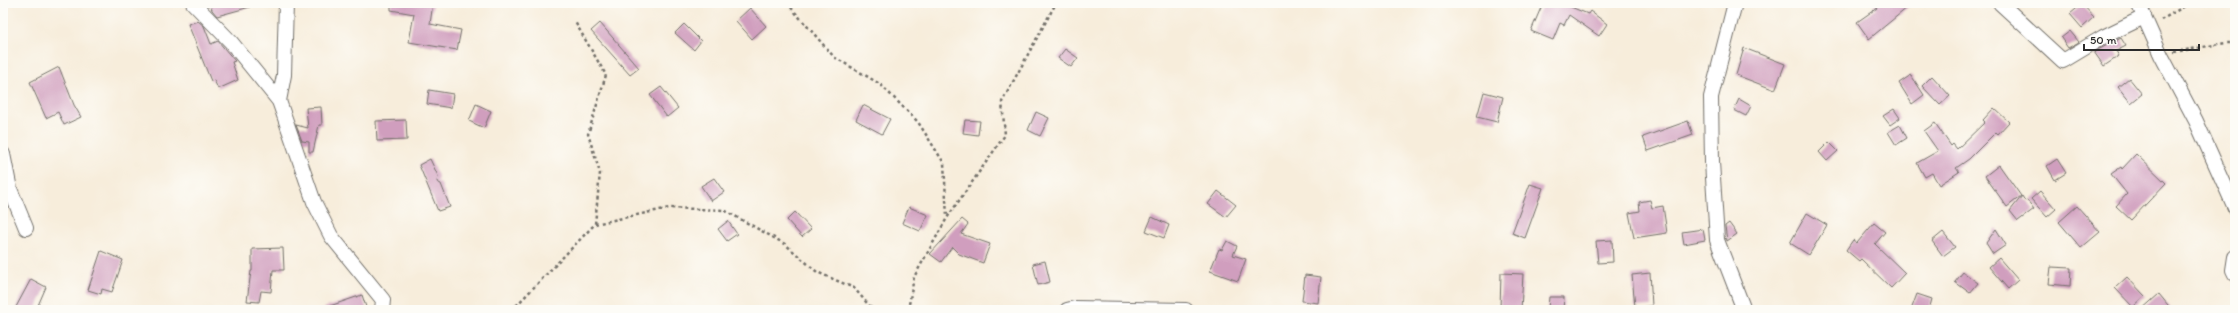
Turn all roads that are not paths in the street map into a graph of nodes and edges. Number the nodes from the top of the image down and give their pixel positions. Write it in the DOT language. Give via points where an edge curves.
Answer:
graph roads {
  1 [pos="193,3"];
  2 [pos="286,3"];
  3 [pos="1735,3"];
  4 [pos="2000,3"];
  5 [pos="2138,3"];
  6 [pos="2146,22"];
  7 [pos="279,101"];
  8 [pos="3,154"];
  9 [pos="2235,208"];
  10 [pos="26,228"];
  11 [pos="2235,257"];
  12 [pos="2235,274"];
  13 [pos="382,310"];
  14 [pos="1067,310"];
  15 [pos="1186,310"];
  16 [pos="1744,310"];
  1 -- 7 [label="street" via="231,42"];
  2 -- 7 [label="street" via="284,75"];
  3 -- 16 [label="street" via="1711,97 1712,162 1717,240"];
  4 -- 6 [label="street" via="2063,61 2103,37"];
  5 -- 6 [label="street"];
  6 -- 9 [label="street" via="2196,121"];
  7 -- 13 [label="street" via="314,202 331,236 383,300"];
  8 -- 10 [label="street" via="10,189"];
  11 -- 12 [label="street"];
  14 -- 15 [label="street"];
}
